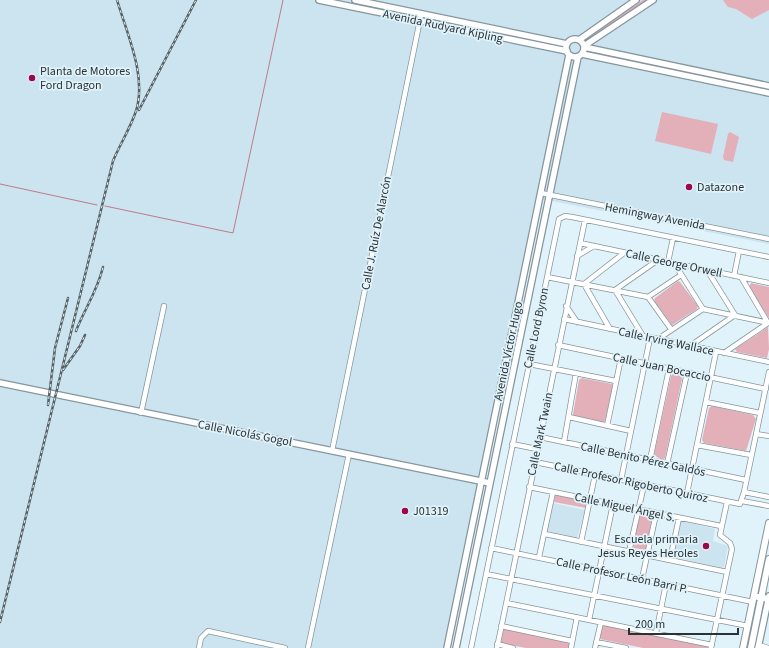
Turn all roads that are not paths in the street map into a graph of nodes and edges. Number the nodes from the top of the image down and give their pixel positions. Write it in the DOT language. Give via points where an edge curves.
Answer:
graph roads {
  1 [pos="320,0"];
  2 [pos="355,0"];
  3 [pos="636,0"];
  4 [pos="653,0"];
  5 [pos="421,15"];
  6 [pos="420,22"];
  7 [pos="579,40"];
  8 [pos="567,44"];
  9 [pos="584,46"];
  10 [pos="568,53"];
  11 [pos="580,55"];
  12 [pos="769,86"];
  13 [pos="769,93"];
  14 [pos="550,146"];
  15 [pos="559,147"];
  16 [pos="541,193"];
  17 [pos="549,195"];
  18 [pos="586,220"];
  19 [pos="673,238"];
  20 [pos="769,239"];
  21 [pos="580,243"];
  22 [pos="594,246"];
  23 [pos="739,251"];
  24 [pos="624,253"];
  25 [pos="577,256"];
  26 [pos="769,257"];
  27 [pos="658,260"];
  28 [pos="668,262"];
  29 [pos="674,263"];
  30 [pos="707,270"];
  31 [pos="680,275"];
  32 [pos="734,276"];
  33 [pos="547,277"];
  34 [pos="741,277"];
  35 [pos="572,282"];
  36 [pos="769,283"];
  37 [pos="584,284"];
  38 [pos="615,290"];
  39 [pos="648,298"];
  40 [pos="164,306"];
  41 [pos="566,306"];
  42 [pos="703,309"];
  43 [pos="735,315"];
  44 [pos="564,319"];
  45 [pos="577,322"];
  46 [pos="768,323"];
  47 [pos="610,329"];
  48 [pos="671,330"];
  49 [pos="643,336"];
  50 [pos="650,338"];
  51 [pos="658,339"];
  52 [pos="558,345"];
  53 [pos="690,346"];
  54 [pos="716,352"];
  55 [pos="724,353"];
  56 [pos="621,358"];
  57 [pos="769,362"];
  58 [pos="529,364"];
  59 [pos="645,364"];
  60 [pos="554,369"];
  61 [pos="669,369"];
  62 [pos="576,373"];
  63 [pos="687,373"];
  64 [pos="769,375"];
  65 [pos="712,377"];
  66 [pos="616,381"];
  67 [pos="0,383"];
  68 [pos="766,389"];
  69 [pos="706,402"];
  70 [pos="141,413"];
  71 [pos="760,413"];
  72 [pos="569,417"];
  73 [pos="607,426"];
  74 [pos="631,431"];
  75 [pos="756,434"];
  76 [pos="769,436"];
  77 [pos="540,437"];
  78 [pos="564,442"];
  79 [pos="512,444"];
  80 [pos="697,445"];
  81 [pos="537,449"];
  82 [pos="332,451"];
  83 [pos="349,454"];
  84 [pos="626,455"];
  85 [pos="751,455"];
  86 [pos="650,460"];
  87 [pos="535,462"];
  88 [pos="668,464"];
  89 [pos="692,469"];
  90 [pos="595,475"];
  91 [pos="621,480"];
  92 [pos="746,480"];
  93 [pos="481,481"];
  94 [pos="490,483"];
  95 [pos="644,485"];
  96 [pos="529,487"];
  97 [pos="553,492"];
  98 [pos="744,492"];
  99 [pos="687,493"];
  100 [pos="769,497"];
  101 [pos="590,499"];
  102 [pos="742,501"];
  103 [pos="727,502"];
  104 [pos="613,504"];
  105 [pos="769,506"];
  106 [pos="638,509"];
  107 [pos="656,514"];
  108 [pos="679,518"];
  109 [pos="769,523"];
  110 [pos="721,526"];
  111 [pos="545,534"];
  112 [pos="581,542"];
  113 [pos="604,547"];
  114 [pos="491,548"];
  115 [pos="629,552"];
  116 [pos="516,553"];
  117 [pos="647,555"];
  118 [pos="539,558"];
  119 [pos="769,559"];
  120 [pos="670,560"];
  121 [pos="599,570"];
  122 [pos="727,572"];
  123 [pos="486,574"];
  124 [pos="511,579"];
  125 [pos="642,579"];
  126 [pos="666,584"];
  127 [pos="769,593"];
  128 [pos="594,595"];
  129 [pos="762,595"];
  130 [pos="722,596"];
  131 [pos="754,596"];
  132 [pos="769,598"];
  133 [pos="506,603"];
  134 [pos="661,609"];
  135 [pos="767,615"];
  136 [pos="577,617"];
  137 [pos="589,620"];
  138 [pos="716,620"];
  139 [pos="601,622"];
  140 [pos="501,626"];
  141 [pos="748,626"];
  142 [pos="656,633"];
  143 [pos="572,641"];
  144 [pos="596,642"];
  145 [pos="497,646"];
  146 [pos="711,646"];
  147 [pos="199,648"];
  148 [pos="285,648"];
  149 [pos="308,648"];
  150 [pos="447,648"];
  151 [pos="456,648"];
  152 [pos="471,648"];
  153 [pos="513,648"];
  154 [pos="571,648"];
  155 [pos="595,648"];
  156 [pos="626,648"];
  157 [pos="743,648"];
  158 [pos="751,648"];
  159 [pos="758,648"];
  160 [pos="768,648"];
  1 -- 6 [label="street, Avenida Rudyard Kipling"];
  2 -- 5 [label="street, Avenida Rudyard Kipling"];
  3 -- 7 [label="street"];
  4 -- 9 [label="street"];
  5 -- 6 [label="street, Calle J. Ruíz De Alarcón"];
  5 -- 8 [label="street, Avenida Rudyard Kipling"];
  6 -- 10 [label="street, Avenida Rudyard Kipling"];
  6 -- 82 [label="street, Calle J. Ruíz De Alarcón"];
  7 -- 8 [label="street"];
  7 -- 9 [label="street"];
  8 -- 10 [label="street"];
  9 -- 11 [label="street"];
  9 -- 12 [label="street"];
  10 -- 11 [label="street"];
  10 -- 14 [label="street, Avenida Víctor Hugo"];
  11 -- 13 [label="street"];
  11 -- 15 [label="street, Avenida Víctor Hugo"];
  14 -- 15 [label="street"];
  14 -- 16 [label="street, Avenida Víctor Hugo"];
  15 -- 17 [label="street, Avenida Víctor Hugo"];
  16 -- 17 [label="street, Hemingway Avenida"];
  16 -- 93 [label="street, Avenida Víctor Hugo"];
  17 -- 20 [label="street, Hemingway Avenida"];
  17 -- 94 [label="street, Avenida Víctor Hugo"];
  18 -- 19 [label="street, Calle Lord Byron"];
  18 -- 21 [label="street, Calle Mark Twain"];
  18 -- 33 [label="street, Calle Lord Byron" via="565,216 559,219"];
  19 -- 23 [label="street, Calle Lord Byron"];
  19 -- 28 [label="street"];
  21 -- 22 [label="street, Calle George Orwell"];
  21 -- 25 [label="street, Calle Mark Twain"];
  22 -- 24 [label="street, Calle George Orwell"];
  22 -- 25 [label="street"];
  23 -- 26 [label="street, Calle Lord Byron"];
  23 -- 32 [label="street"];
  24 -- 27 [label="street, Calle George Orwell"];
  24 -- 37 [label="street"];
  25 -- 35 [label="street, Calle Mark Twain"];
  27 -- 28 [label="street, Calle George Orwell"];
  27 -- 38 [label="street"];
  28 -- 29 [label="street, Calle George Orwell"];
  29 -- 30 [label="street, Calle George Orwell"];
  29 -- 31 [label="street"];
  30 -- 32 [label="street, Calle George Orwell"];
  30 -- 43 [label="street"];
  31 -- 39 [label="street"];
  31 -- 42 [label="street"];
  32 -- 34 [label="street, Calle George Orwell"];
  33 -- 35 [label="street"];
  33 -- 58 [label="street, Calle Lord Byron"];
  34 -- 36 [label="street, Calle George Orwell"];
  34 -- 46 [label="street"];
  35 -- 37 [label="street"];
  35 -- 41 [label="street, Calle Mark Twain"];
  37 -- 38 [label="street"];
  37 -- 47 [label="street"];
  38 -- 39 [label="street"];
  38 -- 49 [label="street"];
  39 -- 48 [label="street"];
  40 -- 70 [label="street"];
  41 -- 44 [label="street, Calle Mark Twain"];
  41 -- 45 [label="street"];
  42 -- 43 [label="street"];
  42 -- 48 [label="street"];
  43 -- 46 [label="street"];
  43 -- 53 [label="street"];
  44 -- 45 [label="street, Calle Irving Wallace"];
  44 -- 52 [label="street, Calle Mark Twain"];
  45 -- 47 [label="street, Calle Irving Wallace"];
  46 -- 55 [label="street"];
  47 -- 49 [label="street, Calle Irving Wallace"];
  48 -- 51 [label="street"];
  49 -- 50 [label="street, Calle Irving Wallace"];
  50 -- 51 [label="street, Calle Irving Wallace"];
  50 -- 59 [label="street"];
  51 -- 53 [label="street, Calle Irving Wallace"];
  52 -- 56 [label="street, Calle Juan Bocaccio"];
  52 -- 60 [label="street, Calle Mark Twain"];
  53 -- 54 [label="street, Calle Irving Wallace"];
  54 -- 55 [label="street, Calle Irving Wallace"];
  54 -- 65 [label="street"];
  55 -- 57 [label="street, Calle Irving Wallace"];
  56 -- 59 [label="street, Calle Juan Bocaccio"];
  56 -- 66 [label="street"];
  58 -- 60 [label="street"];
  58 -- 79 [label="street, Calle Lord Byron"];
  59 -- 61 [label="street, Calle Juan Bocaccio"];
  59 -- 74 [label="street"];
  60 -- 62 [label="street"];
  60 -- 77 [label="street, Calle Mark Twain"];
  61 -- 63 [label="street, Calle Juan Bocaccio"];
  61 -- 86 [label="street"];
  62 -- 66 [label="street"];
  62 -- 72 [label="street"];
  63 -- 65 [label="street, Calle Juan Bocaccio"];
  63 -- 88 [label="street"];
  64 -- 68 [label="street"];
  65 -- 68 [label="street, Calle Juan Bocaccio"];
  65 -- 69 [label="street"];
  66 -- 73 [label="street"];
  67 -- 70 [label="street, Calle Nicolás Gogol"];
  68 -- 71 [label="street"];
  69 -- 71 [label="street"];
  69 -- 80 [label="street"];
  70 -- 82 [label="street, Calle Nicolás Gogol"];
  71 -- 75 [label="street"];
  72 -- 73 [label="street"];
  72 -- 78 [label="street"];
  73 -- 74 [label="street"];
  74 -- 84 [label="street"];
  75 -- 76 [label="street"];
  75 -- 85 [label="street"];
  77 -- 78 [label="street, Calle Benito Pérez Galdós"];
  77 -- 81 [label="street, Calle Mark Twain"];
  78 -- 84 [label="street, Calle Benito Pérez Galdós"];
  79 -- 81 [label="street"];
  79 -- 114 [label="street, Calle Lord Byron"];
  80 -- 85 [label="street"];
  80 -- 89 [label="street"];
  81 -- 87 [label="street, Calle Mark Twain"];
  82 -- 83 [label="street, Calle Nicolás Gogol"];
  83 -- 93 [label="street, Calle Nicolás Gogol"];
  83 -- 149 [label="street"];
  84 -- 86 [label="street, Calle Benito Pérez Galdós"];
  84 -- 91 [label="street"];
  85 -- 92 [label="street"];
  86 -- 88 [label="street, Calle Benito Pérez Galdós"];
  87 -- 90 [label="street, Calle Profesor Rigoberto Quiroz"];
  87 -- 96 [label="street, Calle Mark Twain"];
  88 -- 89 [label="street, Calle Benito Pérez Galdós"];
  89 -- 92 [label="street, Calle Benito Pérez Galdós"];
  89 -- 99 [label="street"];
  90 -- 91 [label="street, Calle Profesor Rigoberto Quiroz"];
  90 -- 101 [label="street"];
  91 -- 95 [label="street, Calle Profesor Rigoberto Quiroz"];
  92 -- 98 [label="street"];
  93 -- 94 [label="street, Calle Nicolás Gogol"];
  93 -- 150 [label="street, Avenida Víctor Hugo"];
  94 -- 151 [label="street, Avenida Víctor Hugo"];
  95 -- 99 [label="street, Calle Profesor Rigoberto Quiroz"];
  95 -- 106 [label="street"];
  96 -- 97 [label="street, Calle Miguel Ángel S."];
  96 -- 116 [label="street, Calle Mark Twain"];
  97 -- 101 [label="street, Calle Miguel Ángel S."];
  97 -- 111 [label="street"];
  98 -- 100 [label="street"];
  98 -- 102 [label="street"];
  99 -- 103 [label="street, Calle Profesor Rigoberto Quiroz"];
  101 -- 104 [label="street, Calle Miguel Ángel S."];
  101 -- 112 [label="street"];
  102 -- 103 [label="street, Calle Profesor Rigoberto Quiroz" via="740,504"];
  102 -- 105 [label="street"];
  103 -- 110 [label="street"];
  104 -- 106 [label="street, Calle Miguel Ángel S."];
  104 -- 113 [label="street"];
  106 -- 107 [label="street, Calle Miguel Ángel S."];
  106 -- 115 [label="street"];
  107 -- 108 [label="street, Calle Miguel Ángel S."];
  107 -- 117 [label="street"];
  108 -- 110 [label="street, Calle Miguel Ángel S."];
  108 -- 120 [label="street"];
  109 -- 131 [label="main road"];
  110 -- 122 [label="street" via="720,535 731,545"];
  111 -- 112 [label="street"];
  111 -- 118 [label="street"];
  112 -- 113 [label="street"];
  113 -- 115 [label="street"];
  113 -- 121 [label="street"];
  114 -- 116 [label="street, Calle Profesor León Barri P."];
  114 -- 123 [label="street, Calle Lord Byron"];
  115 -- 117 [label="street"];
  116 -- 118 [label="street, Calle Profesor León Barri P."];
  116 -- 124 [label="street, Calle Mark Twain"];
  117 -- 120 [label="street"];
  117 -- 125 [label="street"];
  118 -- 121 [label="street, Calle Profesor León Barri P."];
  119 -- 129 [label="main road"];
  120 -- 122 [label="street"];
  121 -- 125 [label="street, Calle Profesor León Barri P."];
  121 -- 128 [label="street"];
  122 -- 130 [label="street"];
  123 -- 124 [label="street"];
  123 -- 152 [label="street, Calle Lord Byron"];
  124 -- 128 [label="street"];
  124 -- 133 [label="street, Calle Mark Twain"];
  125 -- 126 [label="street, Calle Profesor León Barri P."];
  126 -- 130 [label="street, Calle Profesor León Barri P."];
  126 -- 134 [label="street"];
  127 -- 129 [label="main road"];
  128 -- 134 [label="street"];
  128 -- 137 [label="street"];
  129 -- 131 [label="main road"];
  129 -- 132 [label="main road"];
  129 -- 158 [label="main road"];
  130 -- 131 [label="street, Calle Profesor León Barri P."];
  130 -- 138 [label="street"];
  131 -- 141 [label="main road"];
  132 -- 135 [label="street"];
  133 -- 136 [label="street"];
  133 -- 140 [label="street, Calle Mark Twain"];
  134 -- 138 [label="street"];
  134 -- 142 [label="street"];
  135 -- 159 [label="street"];
  136 -- 137 [label="street"];
  136 -- 143 [label="street"];
  137 -- 139 [label="street"];
  138 -- 141 [label="street"];
  138 -- 146 [label="street"];
  139 -- 142 [label="street"];
  139 -- 144 [label="street"];
  140 -- 143 [label="street"];
  140 -- 145 [label="street, Calle Mark Twain"];
  141 -- 157 [label="main road"];
  142 -- 146 [label="street"];
  143 -- 154 [label="street"];
  144 -- 155 [label="street"];
  144 -- 156 [label="street"];
  145 -- 153 [label="street"];
  147 -- 148 [label="street" via="201,638 208,631"];
  159 -- 160 [label="street"];
}
